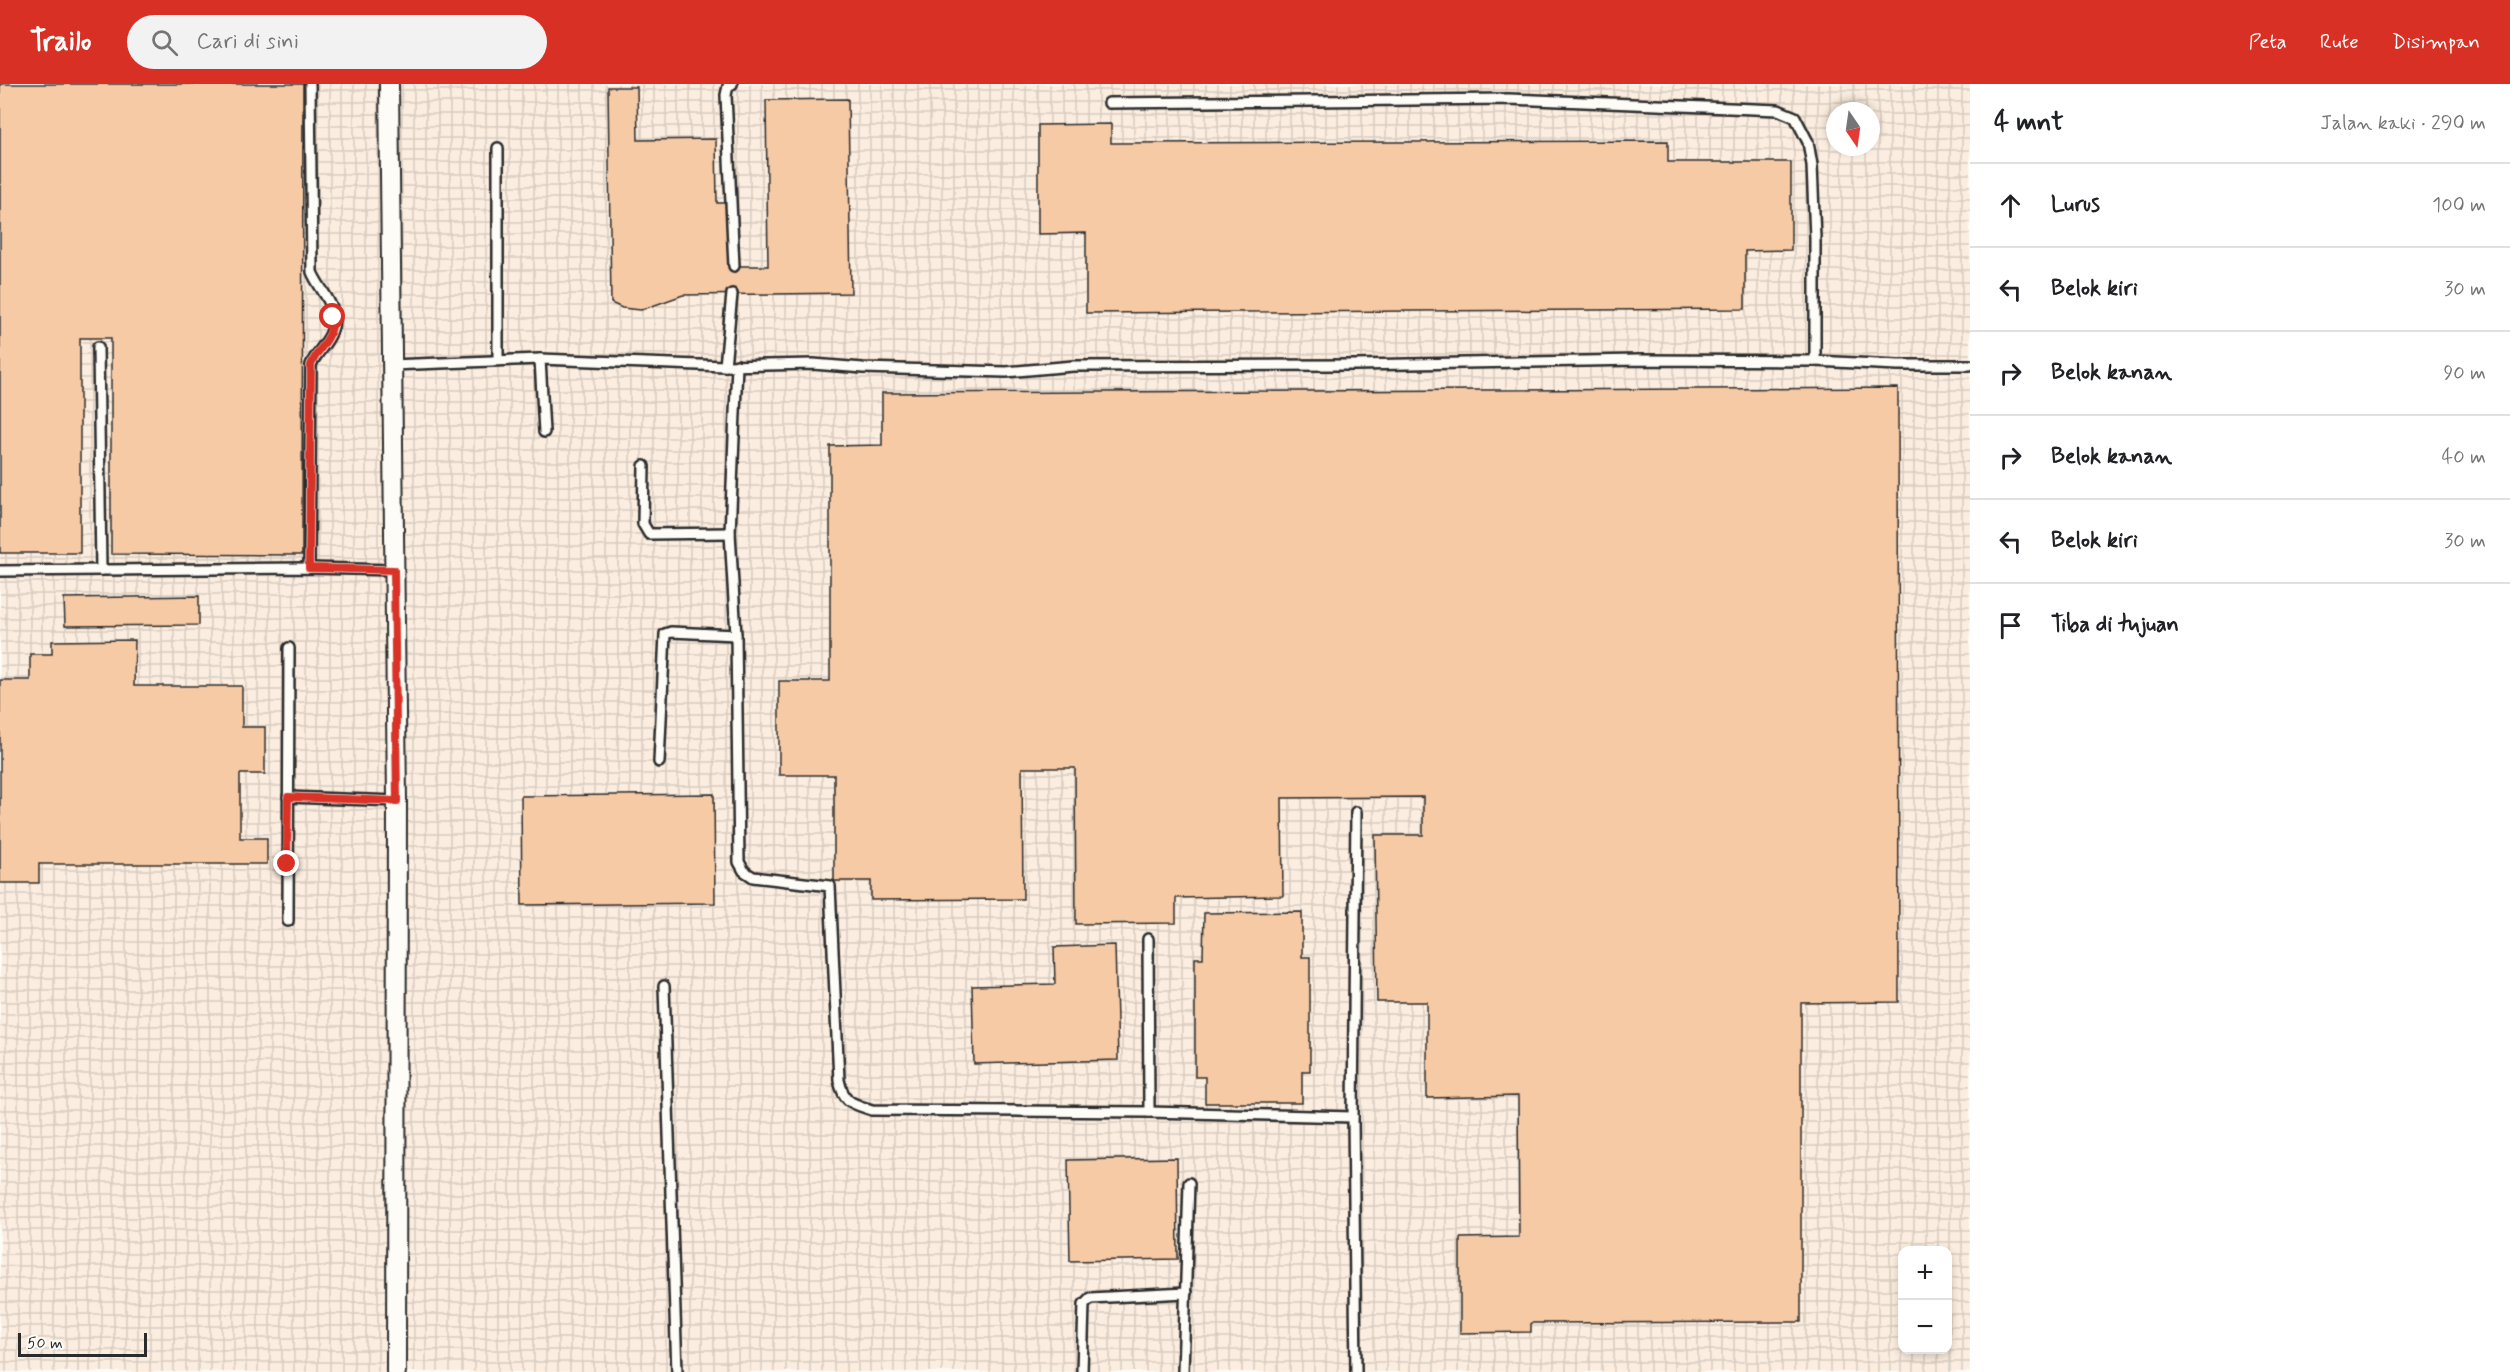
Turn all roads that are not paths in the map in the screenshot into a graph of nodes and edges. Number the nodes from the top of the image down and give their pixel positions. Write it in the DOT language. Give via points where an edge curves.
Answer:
graph roads {
  1 [pos="310,84"];
  2 [pos="389,84"];
  3 [pos="732,84"];
  4 [pos="1108,103"];
  5 [pos="498,148"];
  6 [pos="734,266"];
  7 [pos="732,294"];
  8 [pos="98,347"];
  9 [pos="498,359"];
  10 [pos="540,359"];
  11 [pos="1815,361"];
  12 [pos="391,365"];
  13 [pos="736,365"];
  14 [pos="1970,365"];
  15 [pos="725,366"];
  16 [pos="544,432"];
  17 [pos="644,466"];
  18 [pos="730,533"];
  19 [pos="309,568"];
  20 [pos="101,570"];
  21 [pos="394,570"];
  22 [pos="0,571"];
  23 [pos="736,635"];
  24 [pos="289,648"];
  25 [pos="659,762"];
  26 [pos="288,797"];
  27 [pos="397,801"];
  28 [pos="1356,812"];
  29 [pos="288,921"];
  30 [pos="1148,939"];
  31 [pos="664,986"];
  32 [pos="1149,1112"];
  33 [pos="1353,1117"];
  34 [pos="1189,1183"];
  35 [pos="1186,1293"];
  36 [pos="396,1372"];
  37 [pos="677,1372"];
  38 [pos="1082,1372"];
  39 [pos="1183,1372"];
  40 [pos="1356,1372"];
  1 -- 19 [label="lane" via="312,272 332,306 333,317 332,331 311,365"];
  2 -- 12 [label="street"];
  3 -- 6 [label="lane" via="726,95"];
  4 -- 11 [label="lane" via="1509,99 1778,110 1795,117 1808,142 1812,165"];
  5 -- 9 [label="lane"];
  7 -- 15 [label="lane"];
  8 -- 20 [label="lane"];
  9 -- 10 [label="lane"];
  9 -- 12 [label="lane"];
  10 -- 15 [label="lane"];
  10 -- 16 [label="lane"];
  11 -- 13 [label="lane" via="1073,366 1006,372"];
  11 -- 14 [label="lane"];
  12 -- 21 [label="street"];
  13 -- 15 [label="lane"];
  13 -- 18 [label="lane"];
  17 -- 18 [label="lane" via="643,524 649,534"];
  18 -- 23 [label="lane"];
  19 -- 20 [label="lane"];
  19 -- 21 [label="lane"];
  20 -- 22 [label="lane"];
  21 -- 27 [label="street"];
  23 -- 25 [label="lane" via="664,634"];
  23 -- 32 [label="lane" via="739,862 744,872 753,877 830,886 839,1080 850,1103 872,1110"];
  24 -- 26 [label="lane"];
  26 -- 27 [label="lane"];
  26 -- 29 [label="lane"];
  27 -- 36 [label="street"];
  28 -- 33 [label="lane"];
  30 -- 32 [label="lane"];
  31 -- 37 [label="lane"];
  32 -- 33 [label="lane"];
  33 -- 40 [label="lane"];
  34 -- 35 [label="lane"];
  35 -- 38 [label="lane" via="1090,1298 1084,1304"];
  35 -- 39 [label="lane"];
}
